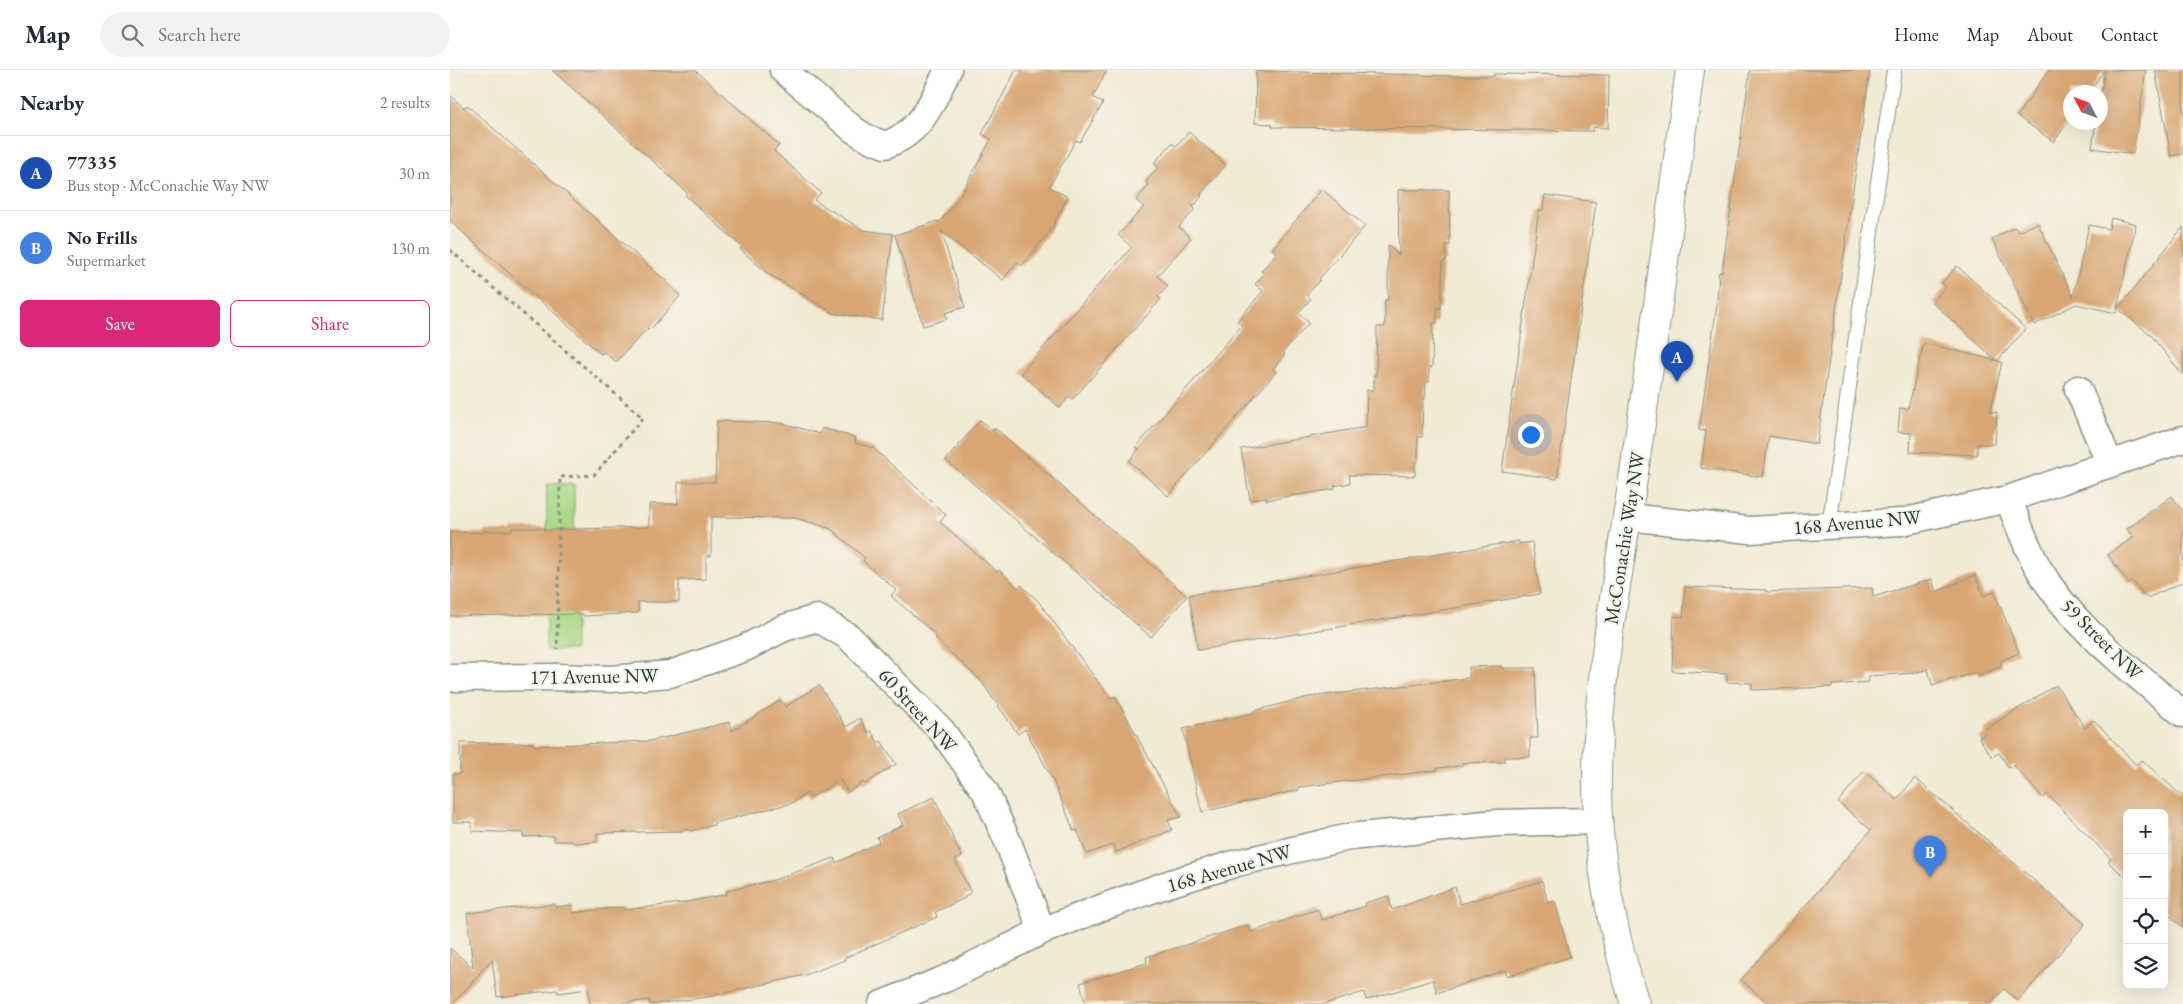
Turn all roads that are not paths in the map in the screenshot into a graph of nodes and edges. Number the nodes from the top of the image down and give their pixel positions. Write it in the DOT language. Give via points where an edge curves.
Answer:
graph roads {
  1 [pos="783,70"];
  2 [pos="948,70"];
  3 [pos="1690,70"];
  4 [pos="1894,70"];
  5 [pos="2078,389"];
  6 [pos="2183,439"];
  7 [pos="2110,464"];
  8 [pos="2008,499"];
  9 [pos="1627,517"];
  10 [pos="1829,527"];
  11 [pos="817,618"];
  12 [pos="450,678"];
  13 [pos="2183,714"];
  14 [pos="1599,821"];
  15 [pos="1042,932"];
  16 [pos="882,1004"];
  17 [pos="1635,1004"];
  1 -- 2 [label="street" via="854,130 885,145 900,140 918,126"];
  3 -- 9 [label="street, McConachie Way NW"];
  4 -- 10 [label="lane"];
  5 -- 7 [label="street"];
  6 -- 7 [label="street, 168 Avenue NW"];
  7 -- 8 [label="street, 168 Avenue NW"];
  8 -- 10 [label="street, 168 Avenue NW" via="1901,522"];
  8 -- 13 [label="street, 59 Street NW" via="2039,569 2070,611 2106,648"];
  9 -- 10 [label="street, 168 Avenue NW" via="1750,530"];
  9 -- 14 [label="street, McConachie Way NW" via="1599,715 1596,785"];
  11 -- 12 [label="street, 171 Avenue NW" via="670,674 611,679"];
  11 -- 15 [label="street, 60 Street NW" via="849,636 942,732 984,790 1008,842"];
  14 -- 15 [label="street, 168 Avenue NW" via="1497,823 1350,837 1171,883"];
  14 -- 17 [label="street, McConachie Way NW" via="1611,909"];
  15 -- 16 [label="street, 168 Avenue NW" via="945,979"];
}
